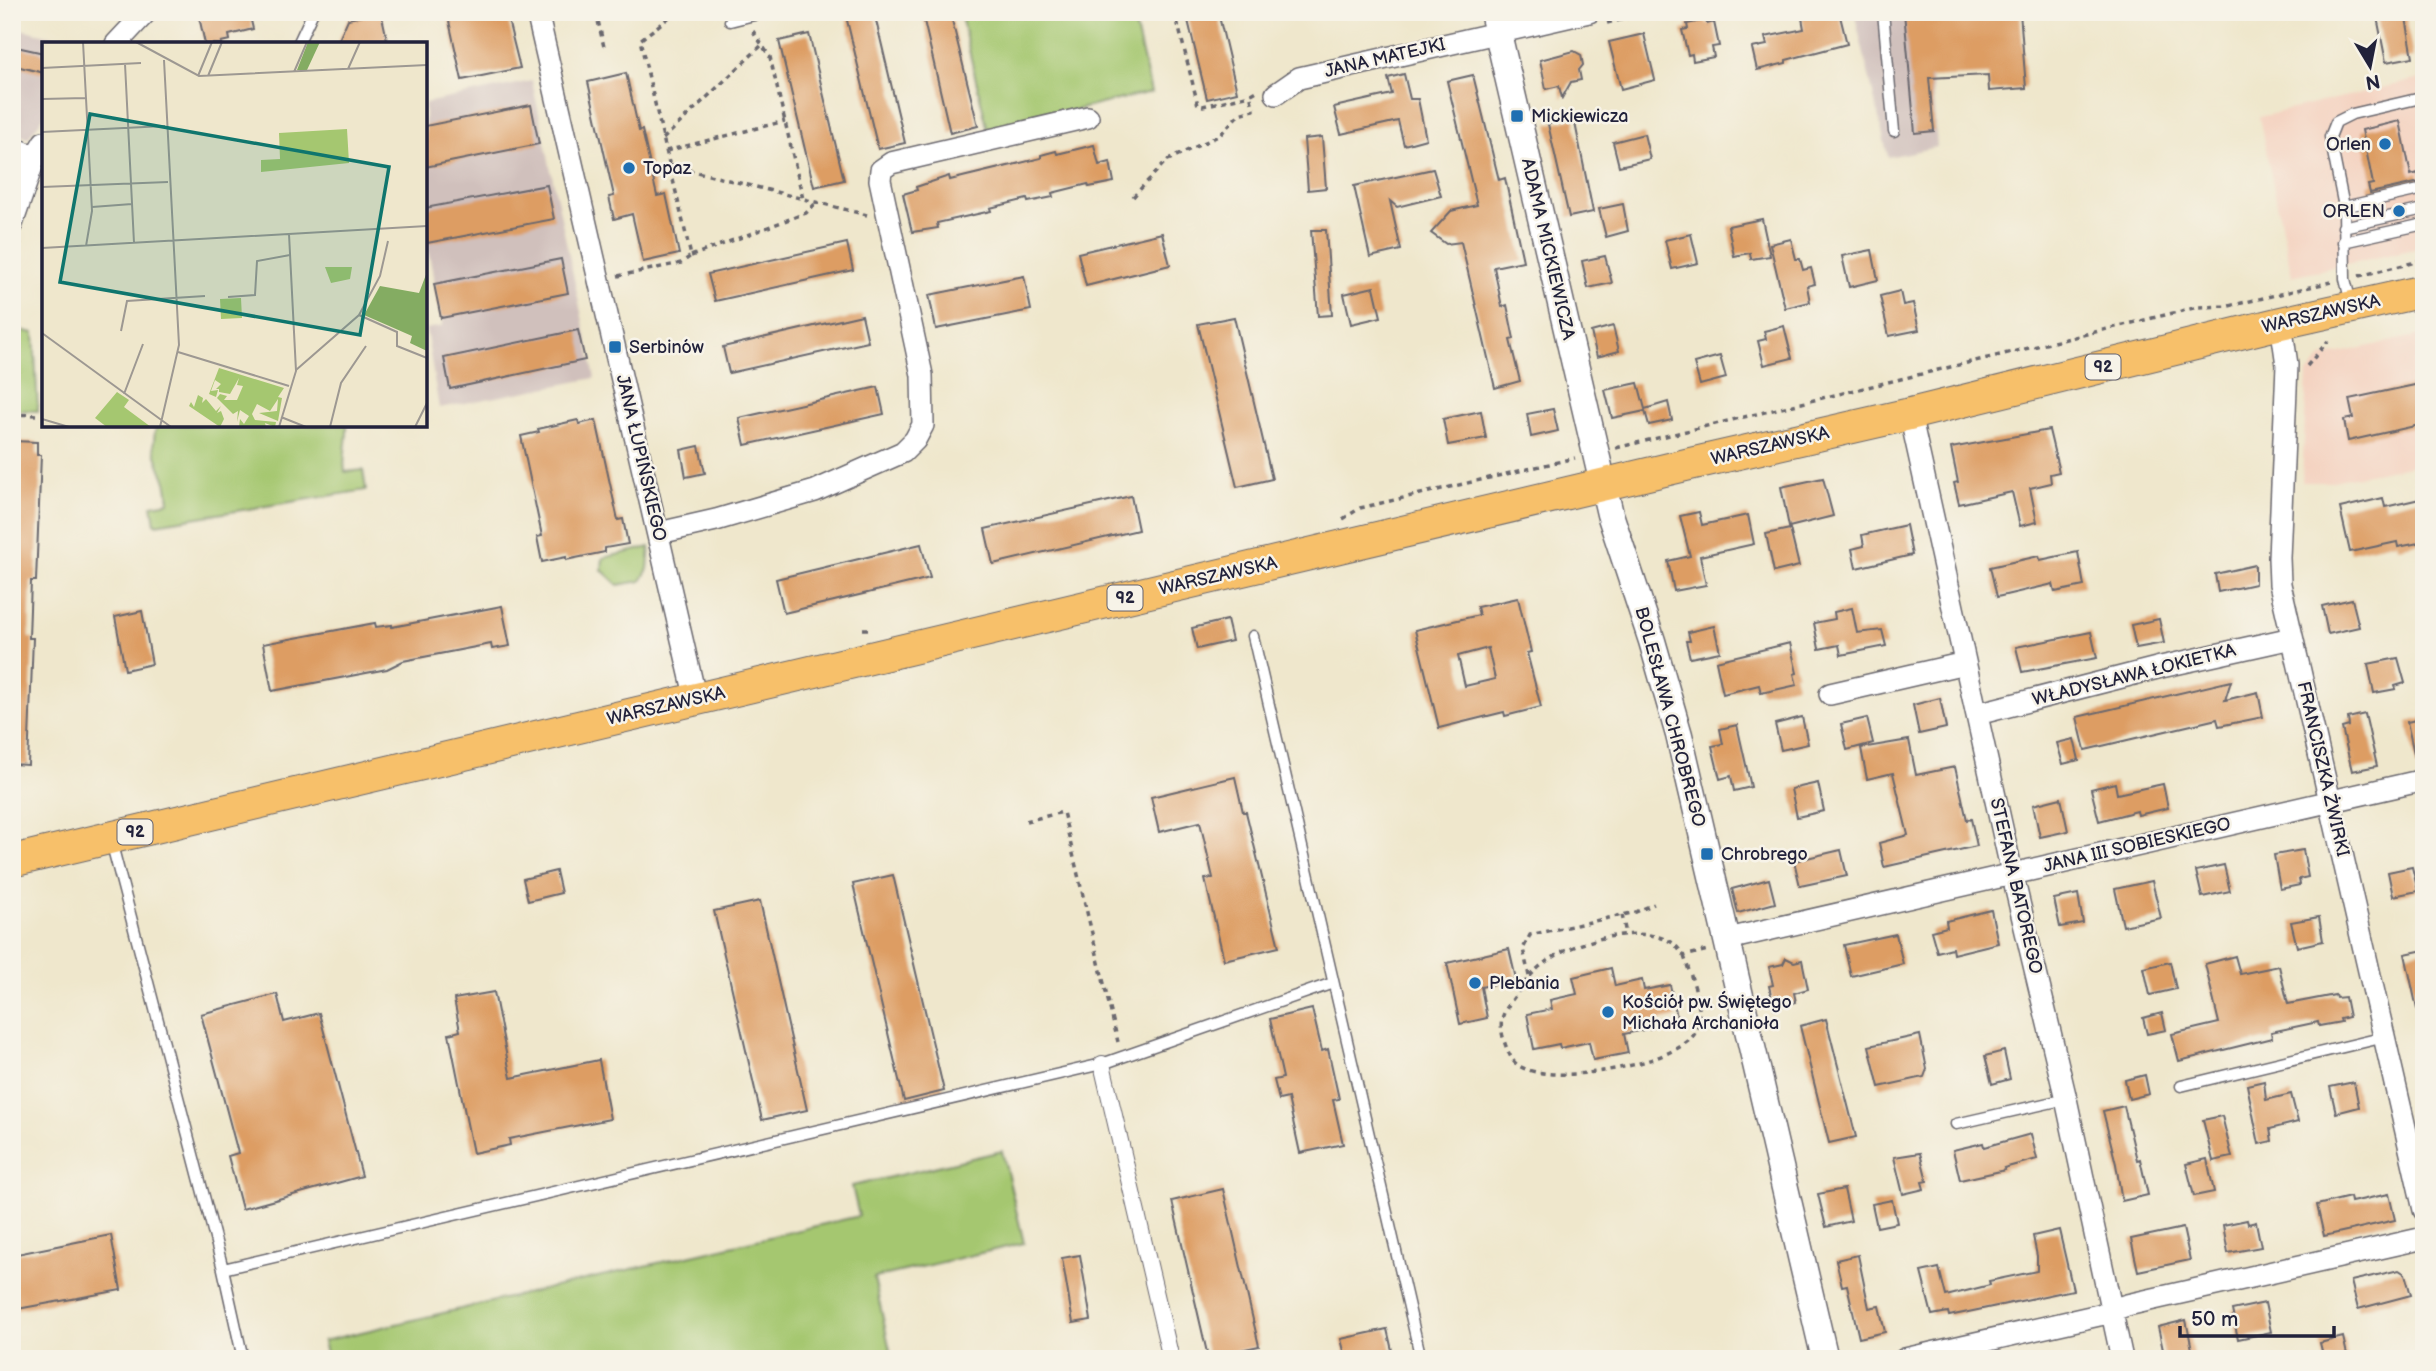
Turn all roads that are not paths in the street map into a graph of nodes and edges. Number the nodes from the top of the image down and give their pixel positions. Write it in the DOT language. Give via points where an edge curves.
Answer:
graph roads {
  1 [pos="146,12"];
  2 [pos="313,12"];
  3 [pos="537,12"];
  4 [pos="766,12"];
  5 [pos="1590,12"];
  6 [pos="1883,12"];
  7 [pos="730,21"];
  8 [pos="1496,22"];
  9 [pos="118,42"];
  10 [pos="299,42"];
  11 [pos="1268,92"];
  12 [pos="2423,99"];
  13 [pos="1088,117"];
  14 [pos="1894,131"];
  15 [pos="12,147"];
  16 [pos="39,150"];
  17 [pos="2424,188"];
  18 [pos="2344,207"];
  19 [pos="2424,209"];
  20 [pos="12,224"];
  21 [pos="2424,224"];
  22 [pos="2343,227"];
  23 [pos="2343,242"];
  24 [pos="2424,290"];
  25 [pos="2348,293"];
  26 [pos="2281,323"];
  27 [pos="1910,414"];
  28 [pos="1603,486"];
  29 [pos="659,533"];
  30 [pos="1252,636"];
  31 [pos="2292,638"];
  32 [pos="1965,663"];
  33 [pos="1830,694"];
  34 [pos="696,699"];
  35 [pos="1977,714"];
  36 [pos="2424,780"];
  37 [pos="2329,802"];
  38 [pos="110,838"];
  39 [pos="12,861"];
  40 [pos="2012,873"];
  41 [pos="1721,944"];
  42 [pos="1333,983"];
  43 [pos="2385,1037"];
  44 [pos="1102,1064"];
  45 [pos="2181,1086"];
  46 [pos="2066,1099"];
  47 [pos="1956,1124"];
  48 [pos="2424,1210"];
  49 [pos="2424,1238"];
  50 [pos="223,1269"];
  51 [pos="2111,1310"];
  52 [pos="243,1359"];
  53 [pos="1171,1359"];
  54 [pos="1421,1359"];
  55 [pos="1825,1359"];
  56 [pos="1905,1359"];
  57 [pos="2122,1359"];
  1 -- 9 [label="street"];
  2 -- 10 [label="lane"];
  3 -- 29 [label="street, JANA ŁUPIŃSKIEGO"];
  4 -- 7 [label="lane"];
  5 -- 8 [label="street, JANA MATEJKI"];
  6 -- 14 [label="lane"];
  8 -- 11 [label="street, JANA MATEJKI" via="1299,78"];
  8 -- 28 [label="street, ADAMA MICKIEWICZA"];
  12 -- 18 [label="lane" via="2352,114 2333,126 2330,143"];
  13 -- 29 [label="street" via="891,163 881,170 922,375 923,425 903,452 815,491"];
  15 -- 16 [label="street"];
  16 -- 20 [label="street"];
  17 -- 18 [label="lane"];
  18 -- 22 [label="lane"];
  19 -- 22 [label="lane"];
  21 -- 23 [label="lane"];
  22 -- 23 [label="lane"];
  23 -- 25 [label="lane"];
  24 -- 25 [label="main road, WARSZAWSKA / 92"];
  25 -- 26 [label="main road, WARSZAWSKA / 92"];
  26 -- 27 [label="main road, WARSZAWSKA / 92"];
  26 -- 31 [label="street, FRANCISZKA ŻWIRKI" via="2287,365 2278,558"];
  27 -- 28 [label="main road, WARSZAWSKA / 92"];
  27 -- 32 [label="street, STEFANA BATOREGO"];
  28 -- 34 [label="main road, WARSZAWSKA / 92"];
  28 -- 41 [label="street, BOLESŁAWA CHROBREGO" via="1679,735"];
  29 -- 34 [label="street, JANA ŁUPIŃSKIEGO"];
  30 -- 42 [label="lane"];
  31 -- 35 [label="street, WŁADYSŁAWA ŁOKIETKA"];
  31 -- 37 [label="street, FRANCISZKA ŻWIRKI"];
  32 -- 33 [label="street"];
  32 -- 35 [label="street, STEFANA BATOREGO"];
  34 -- 38 [label="main road, WARSZAWSKA / 92"];
  35 -- 40 [label="street, STEFANA BATOREGO"];
  36 -- 37 [label="street, JANA III SOBIESKIEGO"];
  37 -- 40 [label="street, JANA III SOBIESKIEGO"];
  37 -- 43 [label="street, FRANCISZKA ŻWIRKI"];
  38 -- 39 [label="main road, WARSZAWSKA / 92"];
  38 -- 50 [label="lane"];
  40 -- 41 [label="street, JANA III SOBIESKIEGO"];
  40 -- 46 [label="street, STEFANA BATOREGO"];
  41 -- 55 [label="street, BOLESŁAWA CHROBREGO"];
  42 -- 44 [label="lane"];
  42 -- 54 [label="lane"];
  43 -- 45 [label="lane"];
  43 -- 48 [label="street, FRANCISZKA ŻWIRKI"];
  44 -- 50 [label="lane"];
  44 -- 53 [label="street"];
  46 -- 47 [label="lane"];
  46 -- 51 [label="street, STEFANA BATOREGO"];
  49 -- 51 [label="street"];
  50 -- 52 [label="lane"];
  51 -- 56 [label="street"];
  51 -- 57 [label="street, STEFANA BATOREGO"];
}
